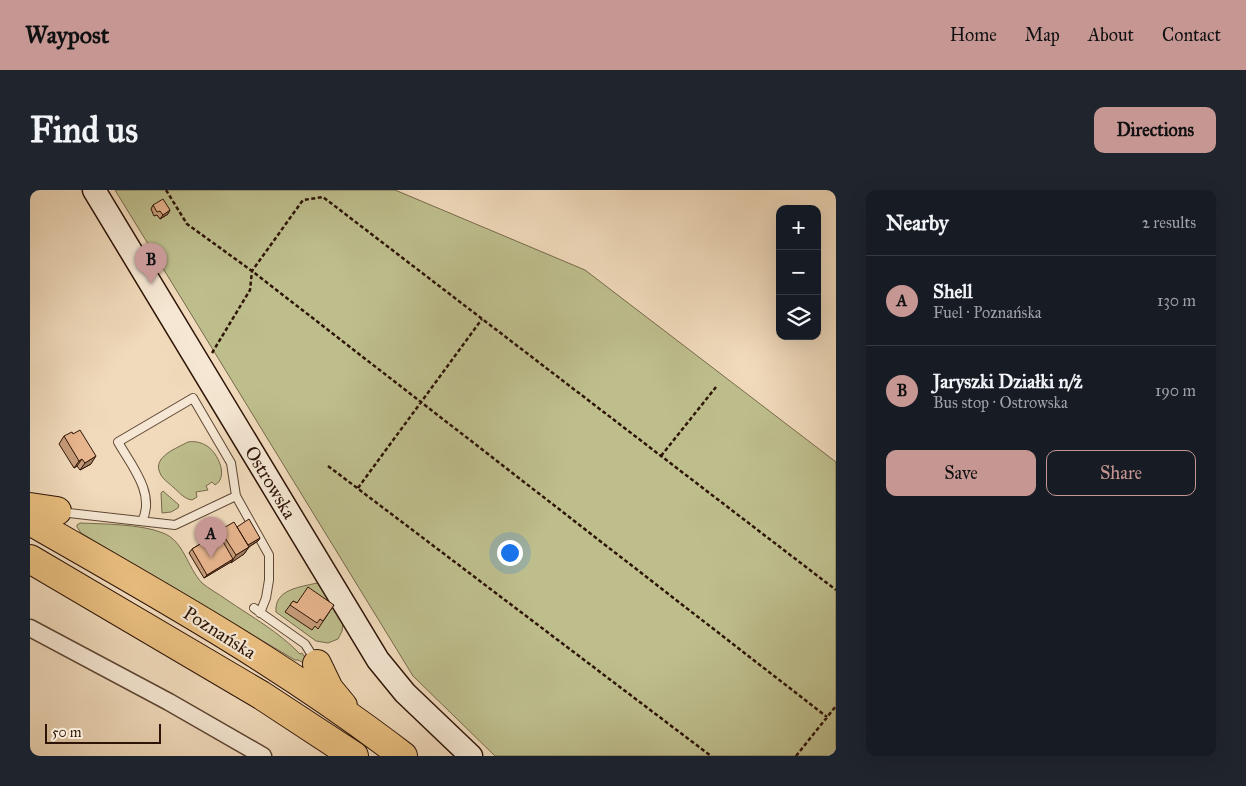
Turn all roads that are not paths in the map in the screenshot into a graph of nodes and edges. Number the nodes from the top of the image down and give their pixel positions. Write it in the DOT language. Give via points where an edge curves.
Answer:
graph roads {
  1 [pos="94,190"];
  2 [pos="236,496"];
  3 [pos="30,507"];
  4 [pos="57,511"];
  5 [pos="30,521"];
  6 [pos="142,521"];
  7 [pos="30,559"];
  8 [pos="30,628"];
  9 [pos="317,664"];
  10 [pos="361,725"];
  11 [pos="263,756"];
  12 [pos="354,756"];
  13 [pos="403,756"];
  14 [pos="471,756"];
  1 -- 14 [label="street, Ostrowska" via="378,660 405,692"];
  2 -- 6 [label="lane" via="175,525"];
  2 -- 6 [label="lane" via="231,464 193,398 118,442 144,490 146,506"];
  2 -- 9 [label="lane" via="269,555 266,598 257,610 305,644"];
  3 -- 4 [label="highway"];
  4 -- 6 [label="lane"];
  5 -- 10 [label="highway, Poznańska" via="193,614"];
  7 -- 12 [label="highway, Poznańska" via="261,695"];
  8 -- 11 [label="street"];
  9 -- 10 [label="highway" via="333,694"];
  10 -- 13 [label="highway, Poznańska"];
}
